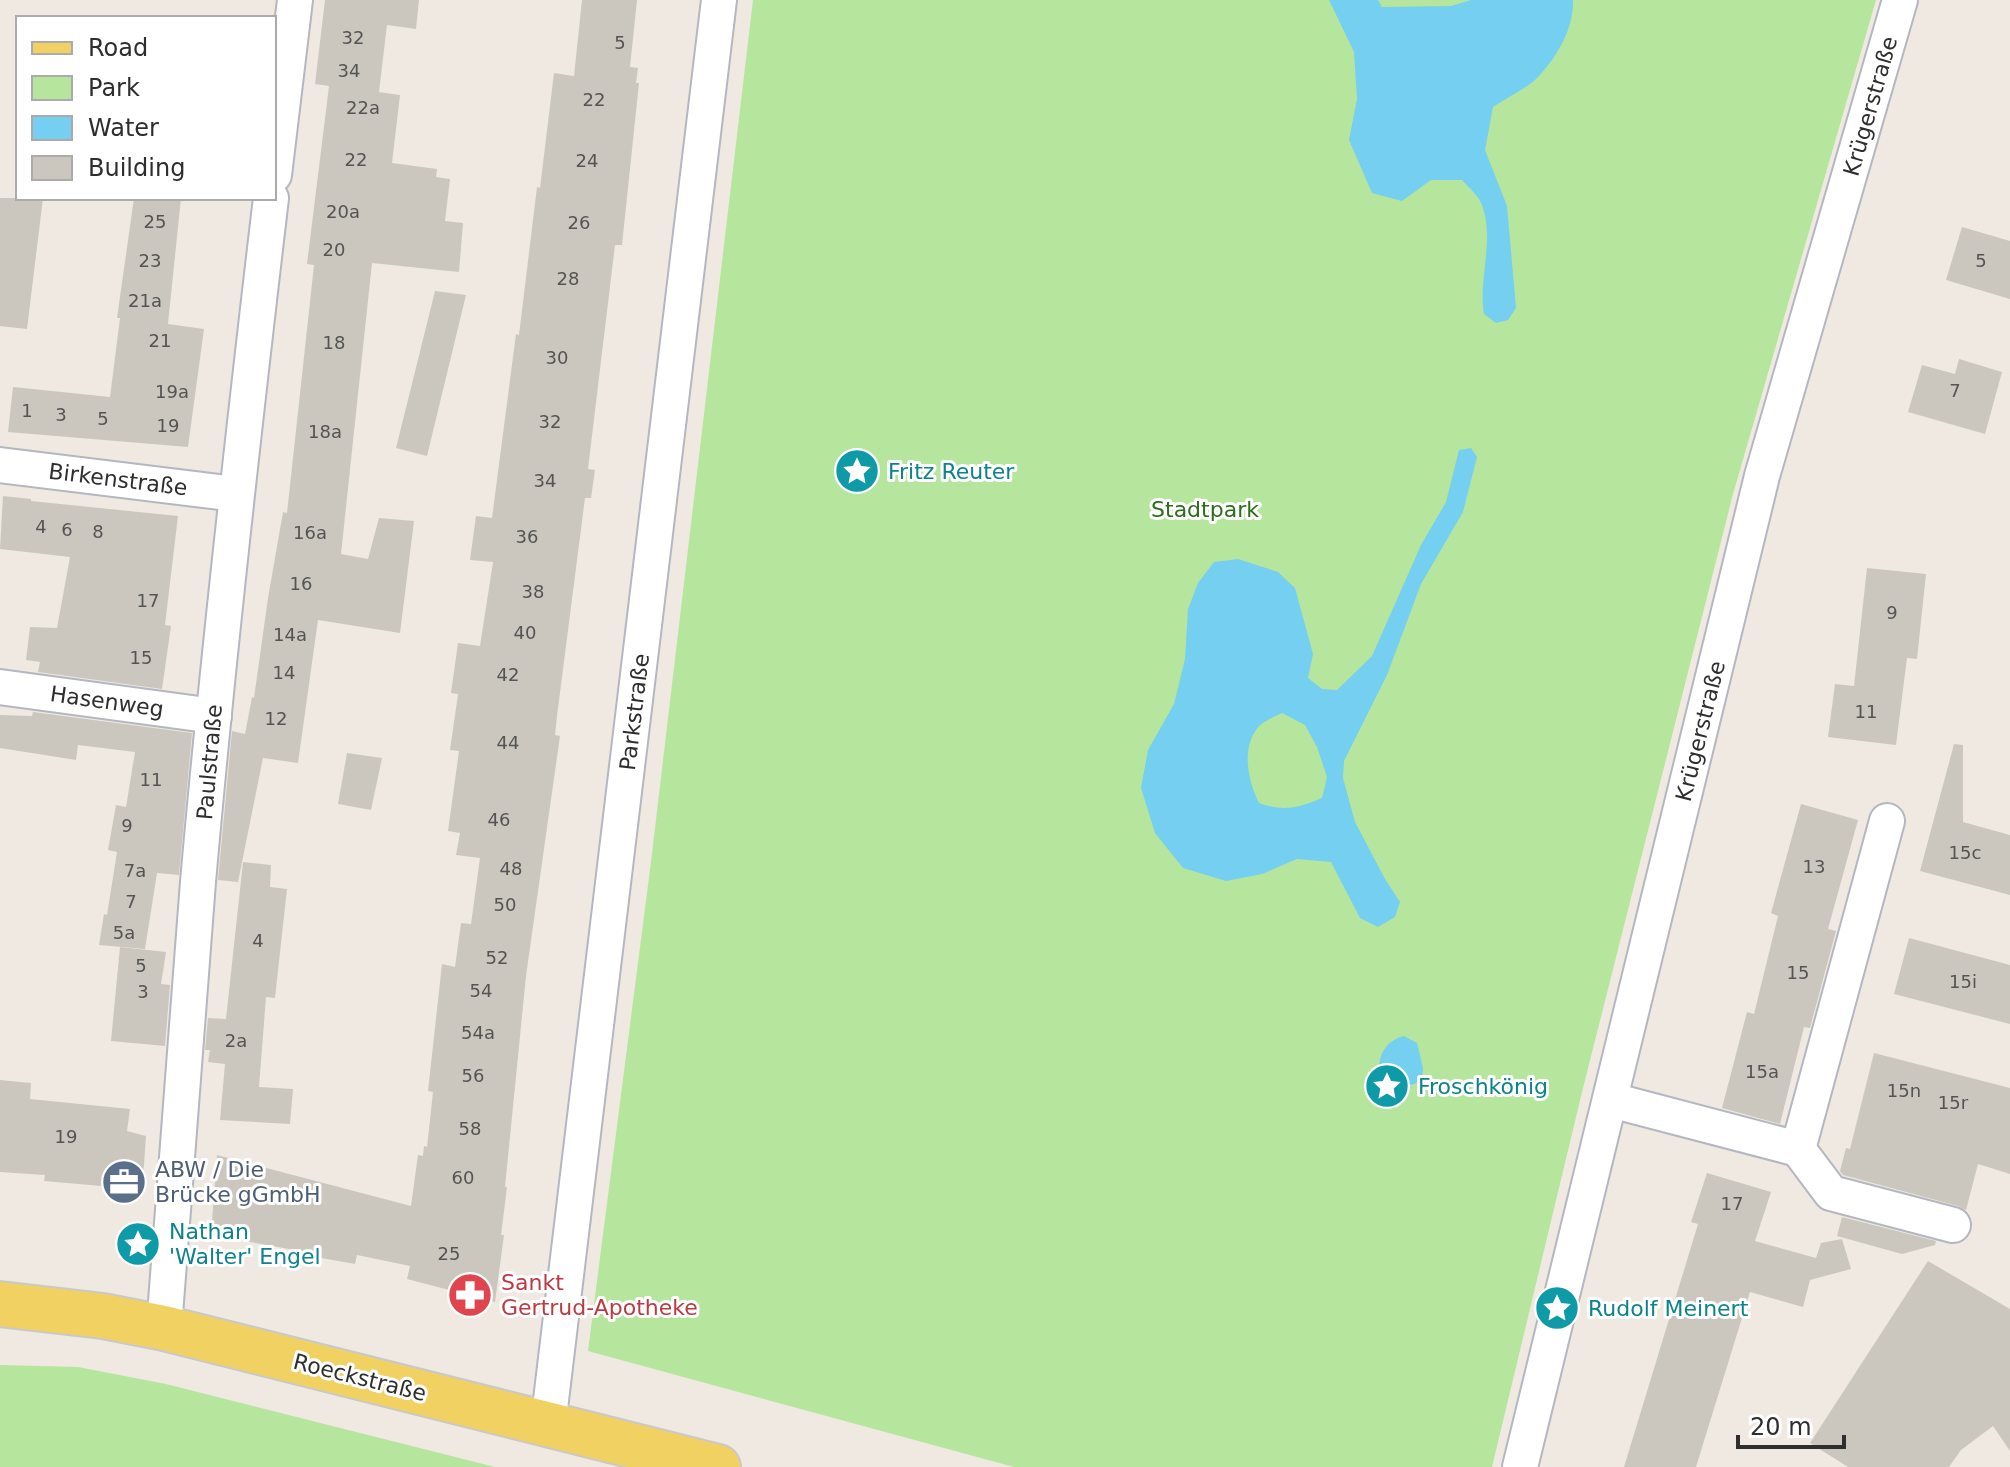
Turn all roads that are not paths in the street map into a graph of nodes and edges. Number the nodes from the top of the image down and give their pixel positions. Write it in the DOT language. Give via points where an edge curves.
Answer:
graph roads {
  1 [pos="295,0"];
  2 [pos="719,0"];
  3 [pos="1900,0"];
  4 [pos="276,158"];
  5 [pos="271,200"];
  6 [pos="0,465"];
  7 [pos="236,494"];
  8 [pos="0,687"];
  9 [pos="214,716"];
  10 [pos="1887,821"];
  11 [pos="1611,1100"];
  12 [pos="1798,1149"];
  13 [pos="1953,1225"];
  14 [pos="0,1304"];
  15 [pos="164,1328"];
  16 [pos="548,1425"];
  17 [pos="718,1467"];
  18 [pos="1520,1467"];
  1 -- 4 [label="street"];
  2 -- 16 [label="street, Parkstraße"];
  3 -- 11 [label="street, Krügerstraße" via="1762,476"];
  5 -- 7 [label="street, Paulstraße"];
  6 -- 7 [label="street, Birkenstraße"];
  7 -- 9 [label="street, Paulstraße"];
  8 -- 9 [label="street, Hasenweg"];
  9 -- 15 [label="street, Paulstraße"];
  10 -- 12 [label="street"];
  11 -- 12 [label="street"];
  11 -- 18 [label="street, Krügerstraße"];
  12 -- 13 [label="street" via="1831,1193"];
  14 -- 15 [label="main road, Roeckstraße"];
  15 -- 16 [label="main road, Roeckstraße"];
  16 -- 17 [label="main road, Roeckstraße"];
}
